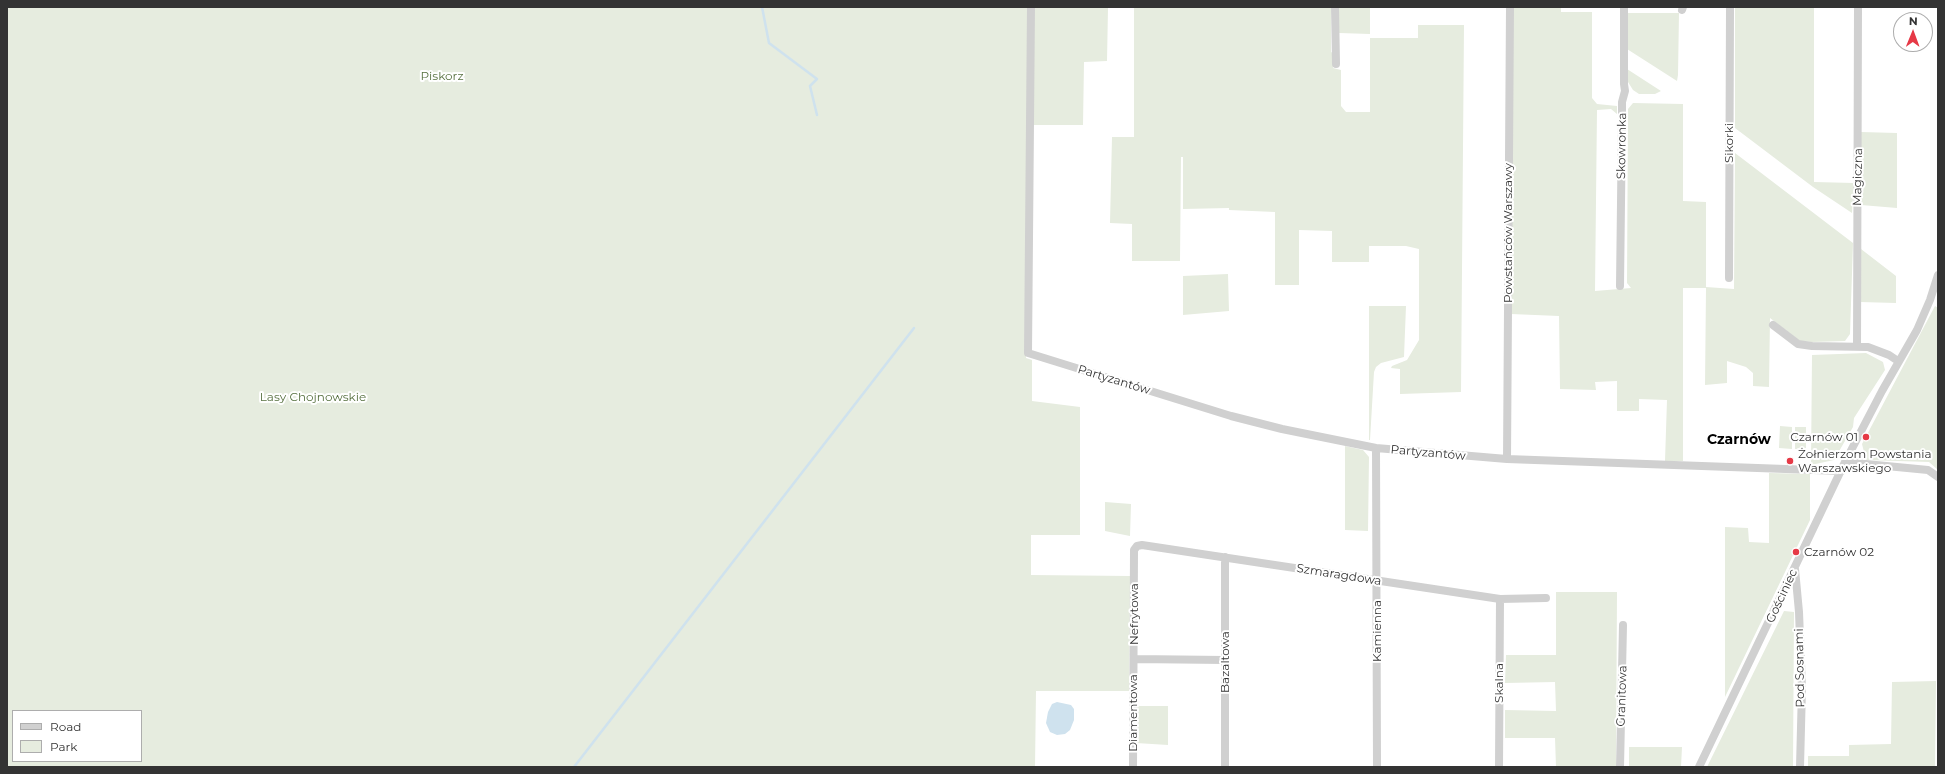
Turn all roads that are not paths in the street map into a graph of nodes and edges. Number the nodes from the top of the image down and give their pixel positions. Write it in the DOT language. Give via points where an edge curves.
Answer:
graph roads {
  1 [pos="1031,7"];
  2 [pos="1335,7"];
  3 [pos="1510,7"];
  4 [pos="1624,7"];
  5 [pos="1730,7"];
  6 [pos="1858,7"];
  7 [pos="1336,64"];
  8 [pos="1938,275"];
  9 [pos="1729,278"];
  10 [pos="1620,286"];
  11 [pos="1773,325"];
  12 [pos="1857,346"];
  13 [pos="1898,361"];
  14 [pos="1376,448"];
  15 [pos="1507,459"];
  16 [pos="1845,462"];
  17 [pos="1841,471"];
  18 [pos="1938,477"];
  19 [pos="1134,550"];
  20 [pos="1226,557"];
  21 [pos="1795,568"];
  22 [pos="1376,581"];
  23 [pos="1546,598"];
  24 [pos="1500,599"];
  25 [pos="1623,625"];
  26 [pos="1134,659"];
  27 [pos="1225,660"];
  28 [pos="1133,767"];
  29 [pos="1225,767"];
  30 [pos="1377,767"];
  31 [pos="1499,767"];
  32 [pos="1620,767"];
  33 [pos="1699,767"];
  34 [pos="1800,767"];
  1 -- 14 [label="street, Partyzantów" via="1028,353 1282,430"];
  2 -- 7 [label="street"];
  3 -- 15 [label="street, Powstańców Warszawy"];
  4 -- 10 [label="street, Skowronka" via="1625,91 1622,102"];
  5 -- 9 [label="street, Sikorki"];
  6 -- 12 [label="street, Magiczna"];
  8 -- 13 [label="street, Gościniec" via="1930,300"];
  11 -- 12 [label="street" via="1798,344"];
  12 -- 13 [label="street" via="1868,347"];
  13 -- 16 [label="street, Gościniec"];
  14 -- 15 [label="street, Partyzantów"];
  14 -- 22 [label="street, Kamienna"];
  15 -- 17 [label="street, Partyzantów"];
  16 -- 17 [label="street, Gościniec"];
  16 -- 18 [label="street" via="1928,470"];
  17 -- 21 [label="street, Gościniec"];
  19 -- 20 [label="street, Szmaragdowa" via="1142,545"];
  19 -- 26 [label="street, Nefrytowa"];
  20 -- 22 [label="street, Szmaragdowa"];
  20 -- 27 [label="street, Bazaltowa"];
  21 -- 33 [label="street, Gościniec"];
  21 -- 34 [label="street, Pod Sosnami" via="1802,688"];
  22 -- 24 [label="street, Szmaragdowa"];
  22 -- 30 [label="street, Kamienna"];
  23 -- 24 [label="street, Szmaragdowa"];
  24 -- 31 [label="street, Skalna"];
  25 -- 32 [label="street, Granitowa"];
  26 -- 27 [label="street, Nefrytowa"];
  26 -- 28 [label="street, Diamentowa"];
  27 -- 29 [label="street, Bazaltowa"];
}
